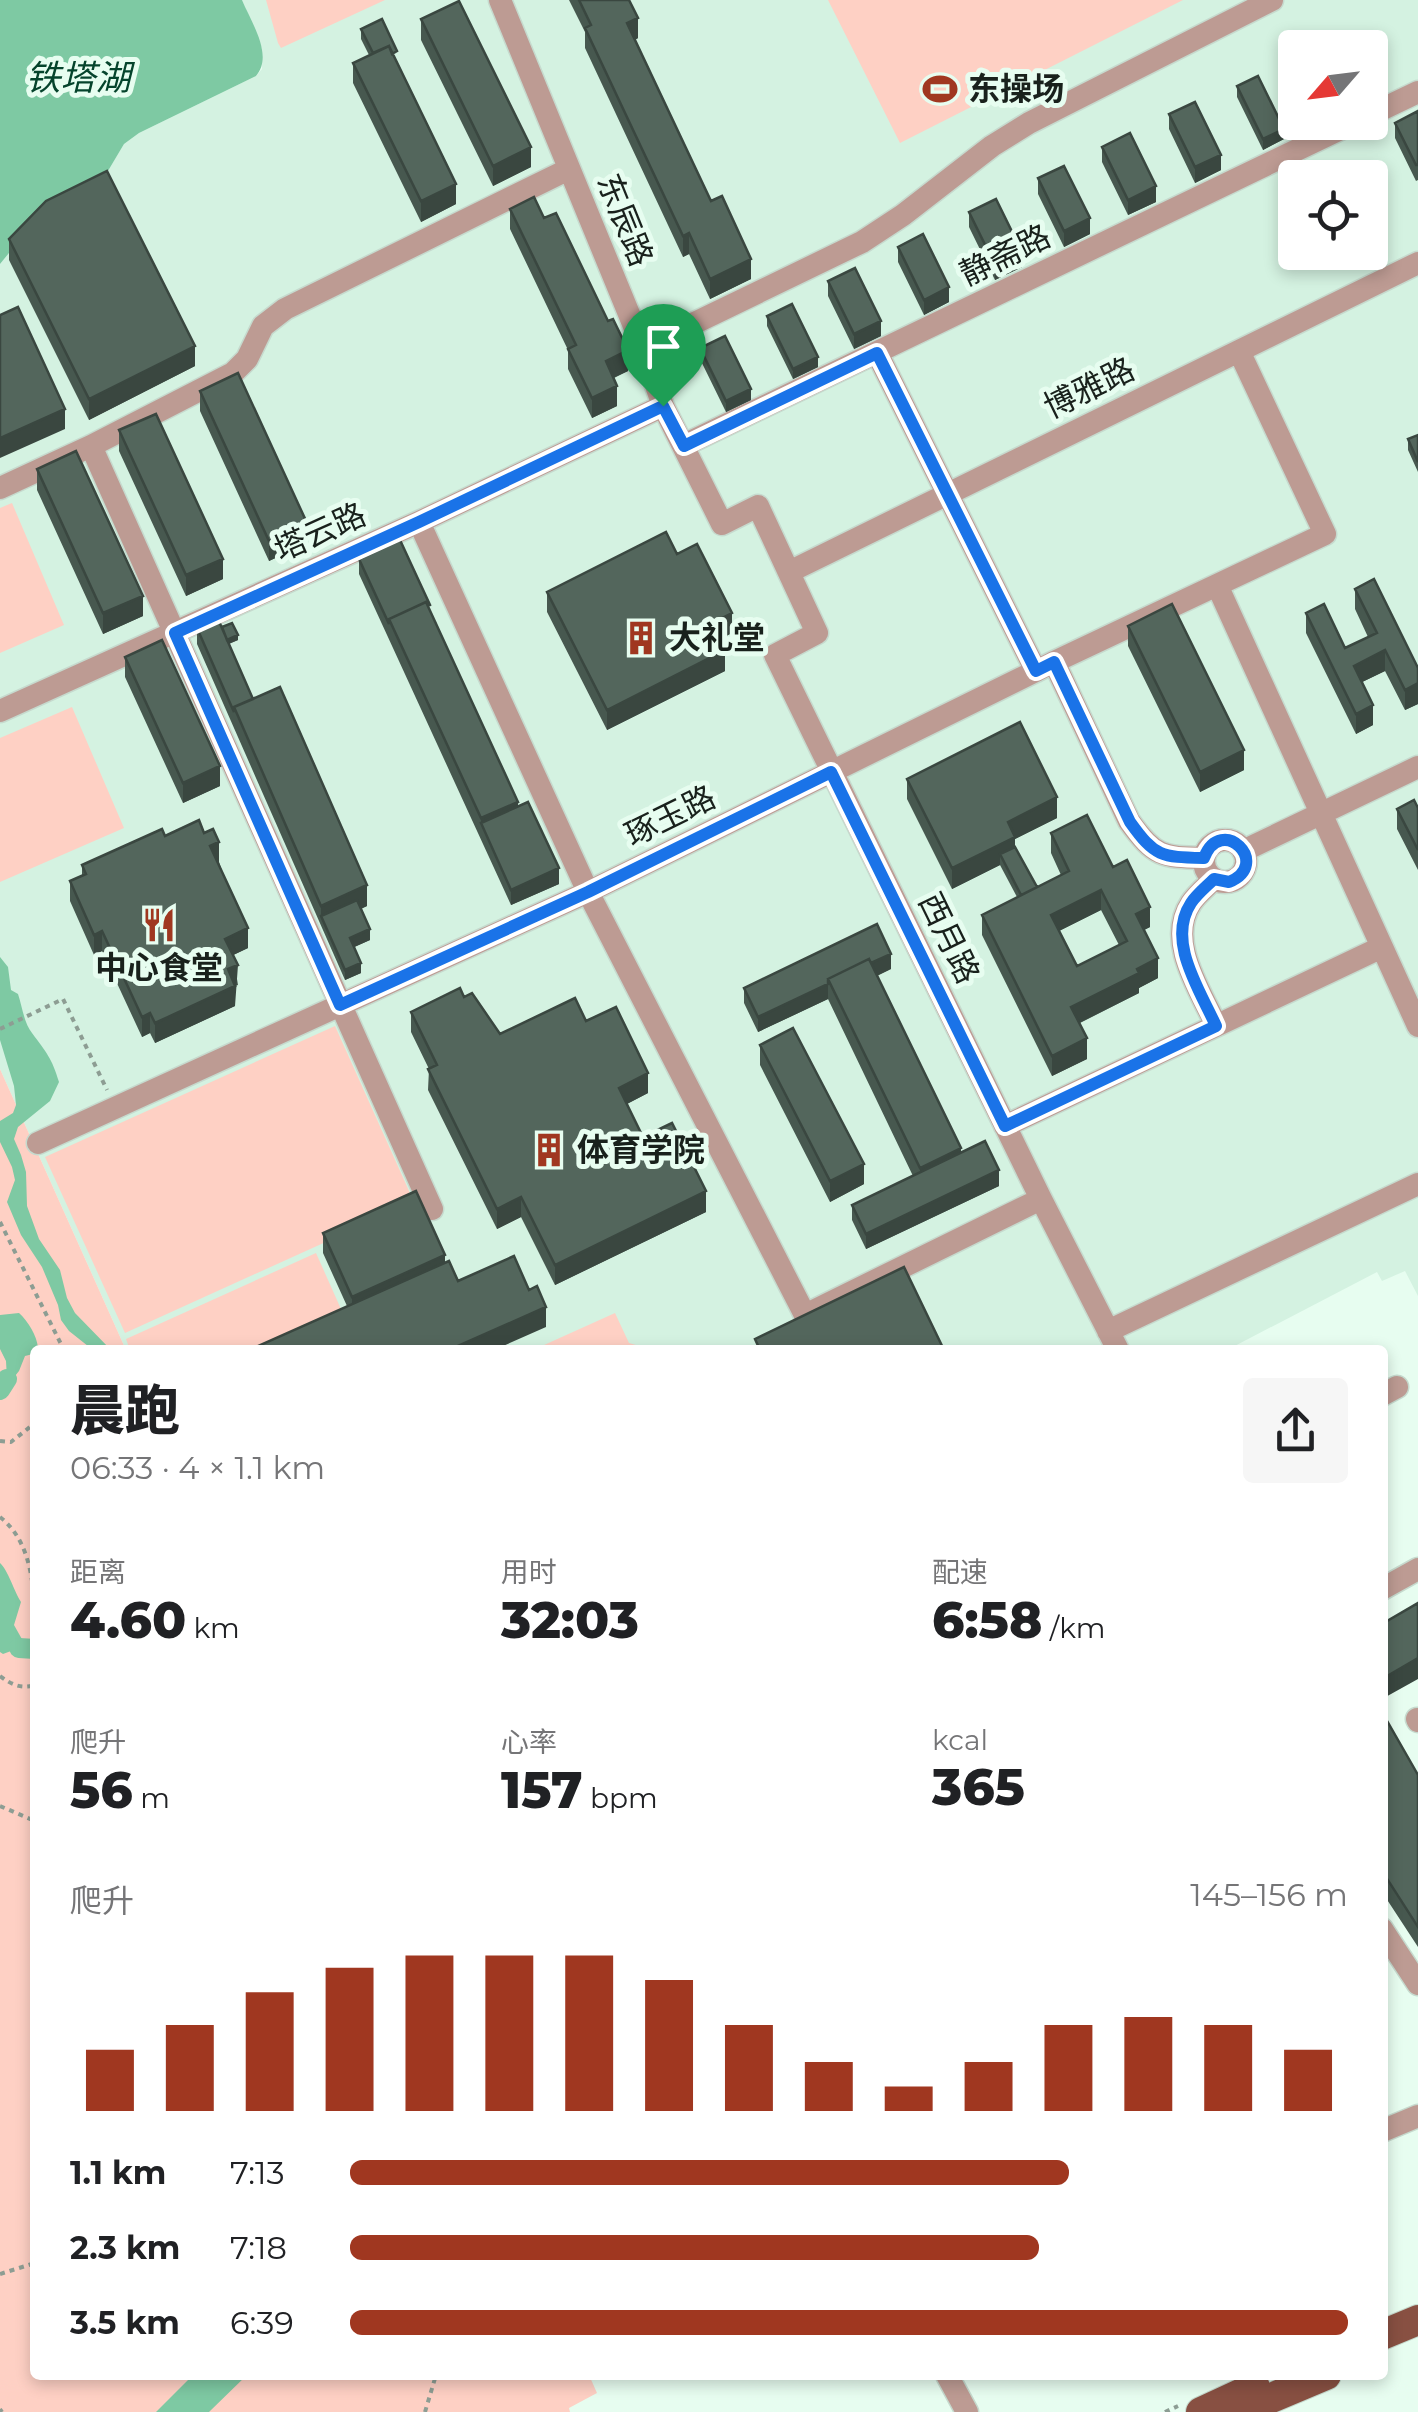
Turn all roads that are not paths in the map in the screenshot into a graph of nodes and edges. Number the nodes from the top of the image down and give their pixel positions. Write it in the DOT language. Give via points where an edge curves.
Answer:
graph roads {
  1 [pos="500,0"];
  2 [pos="1272,0"];
  3 [pos="1418,92"];
  4 [pos="1388,106"];
  5 [pos="1318,140"];
  6 [pos="569,169"];
  7 [pos="1418,263"];
  8 [pos="643,348"];
  9 [pos="1239,351"];
  10 [pos="877,353"];
  11 [pos="663,406"];
  12 [pos="91,446"];
  13 [pos="684,446"];
  14 [pos="0,488"];
  15 [pos="947,494"];
  16 [pos="419,522"];
  17 [pos="789,572"];
  18 [pos="1217,585"];
  19 [pos="175,633"];
  20 [pos="1045,666"];
  21 [pos="0,711"];
  22 [pos="1418,767"];
  23 [pos="831,772"];
  24 [pos="1321,813"];
  25 [pos="1243,851"];
  26 [pos="1209,868"];
  27 [pos="588,892"];
  28 [pos="1382,947"];
  29 [pos="340,1005"];
  30 [pos="1216,1026"];
  31 [pos="1418,1026"];
  32 [pos="1005,1126"];
  33 [pos="38,1143"];
  34 [pos="1418,1184"];
  35 [pos="1041,1199"];
  36 [pos="432,1210"];
  37 [pos="1113,1341"];
  38 [pos="1418,1569"];
  39 [pos="1388,1586"];
  40 [pos="1388,1938"];
  41 [pos="1418,1984"];
  42 [pos="1418,2116"];
  43 [pos="1388,2128"];
  44 [pos="1418,2320"];
  45 [pos="1388,2332"];
  46 [pos="1418,2337"];
  47 [pos="1388,2350"];
  48 [pos="950,2380"];
  49 [pos="1274,2380"];
  50 [pos="1314,2380"];
  51 [pos="966,2412"];
  52 [pos="1200,2412"];
  53 [pos="1238,2412"];
  1 -- 6 [label="street, 东辰路"];
  2 -- 8 [label="street" via="1029,123 862,242"];
  3 -- 4 [label="street"];
  5 -- 10 [label="street, 静斋路"];
  6 -- 8 [label="street, 东辰路"];
  6 -- 12 [label="street" via="285,308 263,326 233,374"];
  7 -- 9 [label="street, 博雅路"];
  8 -- 11 [label="street, 东辰路"];
  9 -- 15 [label="street, 博雅路"];
  9 -- 18 [label="street, 琢玉路" via="1325,534"];
  10 -- 13 [label="street, 静斋路"];
  10 -- 15 [label="street"];
  11 -- 13 [label="street, 东辰路"];
  11 -- 16 [label="street, 塔云路"];
  12 -- 14 [label="street"];
  12 -- 19 [label="street"];
  13 -- 17 [label="street, 东辰路" via="722,524 758,506"];
  15 -- 17 [label="street, 博雅路"];
  15 -- 20 [label="street"];
  16 -- 19 [label="street, 塔云路"];
  16 -- 27 [label="street"];
  17 -- 23 [label="street, 西月路" via="817,633 775,655"];
  18 -- 20 [label="street, 琢玉路"];
  18 -- 24 [label="street"];
  19 -- 21 [label="street, 塔云路"];
  19 -- 29 [label="street"];
  20 -- 23 [label="street, 琢玉路"];
  20 -- 26 [label="street" via="1144,843"];
  22 -- 24 [label="street"];
  23 -- 27 [label="street, 琢玉路"];
  23 -- 32 [label="street, 西月路"];
  24 -- 25 [label="street"];
  24 -- 28 [label="street"];
  25 -- 26 [label="street" via="1236,842 1211,845"];
  25 -- 26 [label="street" via="1242,875 1229,882"];
  26 -- 30 [label="street" via="1182,925 1192,973"];
  27 -- 29 [label="street, 琢玉路"];
  27 -- 35 [label="street" via="805,1314"];
  28 -- 30 [label="street"];
  28 -- 31 [label="street"];
  29 -- 33 [label="street, 琢玉路"];
  29 -- 36 [label="street"];
  30 -- 32 [label="street"];
  32 -- 35 [label="street, 西月路"];
  34 -- 37 [label="street"];
  35 -- 37 [label="street, 西月路"];
  38 -- 39 [label="street"];
  40 -- 41 [label="street"];
  42 -- 43 [label="street"];
  44 -- 45 [label="main road"];
  46 -- 47 [label="main road"];
  48 -- 51 [label="street"];
  49 -- 52 [label="main road"];
  50 -- 53 [label="main road"];
}
